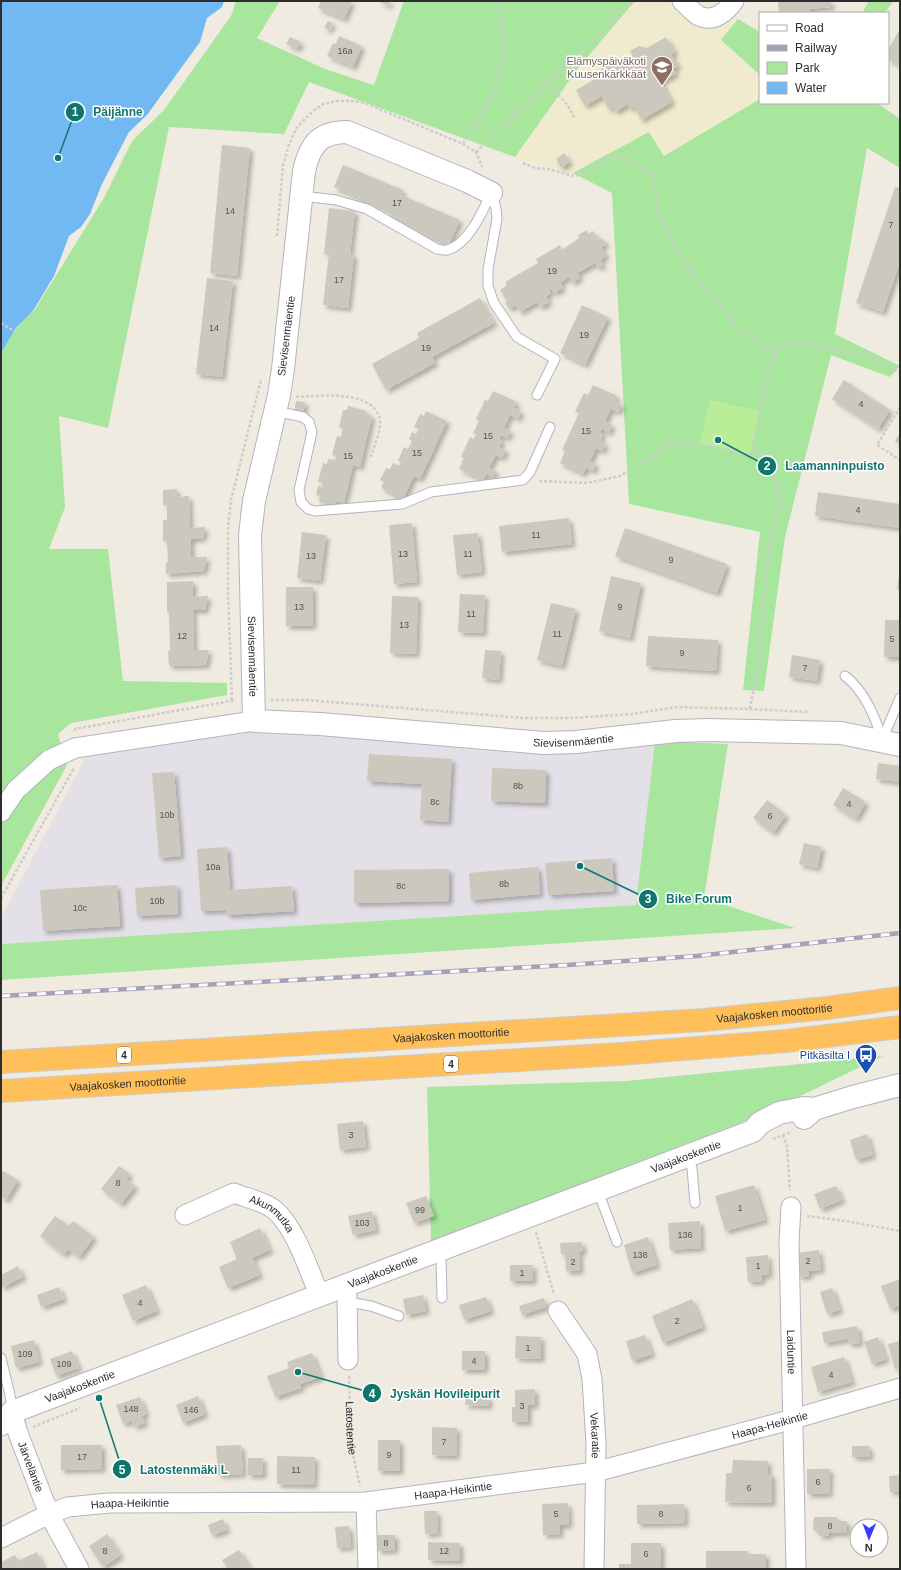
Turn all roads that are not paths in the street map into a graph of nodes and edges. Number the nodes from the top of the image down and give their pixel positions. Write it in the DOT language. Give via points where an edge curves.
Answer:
graph roads {
  1 [pos="682,1"];
  2 [pos="734,1"];
  3 [pos="491,193"];
  4 [pos="302,196"];
  5 [pos="537,395"];
  6 [pos="271,399"];
  7 [pos="550,427"];
  8 [pos="845,676"];
  9 [pos="900,698"];
  10 [pos="254,711"];
  11 [pos="891,742"];
  12 [pos="1,812"];
  13 [pos="900,998"];
  14 [pos="900,1027"];
  15 [pos="1,1062"];
  16 [pos="900,1085"];
  17 [pos="1,1091"];
  18 [pos="687,1157"];
  19 [pos="598,1191"];
  20 [pos="695,1203"];
  21 [pos="791,1211"];
  22 [pos="185,1215"];
  23 [pos="617,1242"];
  24 [pos="437,1252"];
  25 [pos="345,1294"];
  26 [pos="319,1295"];
  27 [pos="442,1298"];
  28 [pos="558,1311"];
  29 [pos="399,1316"];
  30 [pos="1,1358"];
  31 [pos="348,1360"];
  32 [pos="900,1388"];
  33 [pos="5,1415"];
  34 [pos="793,1419"];
  35 [pos="595,1472"];
  36 [pos="366,1502"];
  37 [pos="49,1514"];
  38 [pos="1,1538"];
  39 [pos="79,1569"];
  40 [pos="368,1569"];
  41 [pos="594,1569"];
  42 [pos="796,1569"];
  1 -- 2 [label="street" via="699,16 713,18 726,11"];
  3 -- 4 [label="lane" via="477,222 466,237 456,246 446,250 437,249 366,209 336,200"];
  3 -- 4 [label="street, Sievisenmäentie" via="347,132 327,134 315,142 307,158"];
  3 -- 5 [label="lane" via="497,219 488,269 488,286 494,303 517,337 555,359"];
  4 -- 6 [label="street, Sievisenmäentie" via="284,369"];
  6 -- 7 [label="lane" via="310,422 312,432 299,490 301,502 308,509 315,511 402,504 431,492 523,480 530,472"];
  6 -- 10 [label="street, Sievisenmäentie" via="250,535"];
  8 -- 11 [label="lane" via="853,682"];
  9 -- 11 [label="lane"];
  10 -- 11 [label="street, Sievisenmäentie" via="320,724 544,743 709,730 841,733"];
  10 -- 12 [label="street" via="75,748 49,760 16,790"];
  13 -- 15 [label="highway, Vaajakosken moottoritie / 4" via="704,1020"];
  14 -- 17 [label="highway, Vaajakosken moottoritie / 4" via="786,1041 620,1054"];
  16 -- 18 [label="street, Vaajakoskentie" via="814,1109 804,1108 779,1113 760,1123 753,1131"];
  18 -- 19 [label="street, Vaajakoskentie"];
  18 -- 20 [label="lane" via="692,1168"];
  19 -- 23 [label="lane"];
  19 -- 24 [label="street, Vaajakoskentie"];
  21 -- 34 [label="street, Laiduntie"];
  22 -- 26 [label="street, Akunmutka" via="234,1194 273,1209 292,1232"];
  24 -- 25 [label="street, Vaajakoskentie"];
  24 -- 27 [label="lane" via="441,1261"];
  25 -- 26 [label="street, Vaajakoskentie"];
  25 -- 29 [label="lane"];
  25 -- 31 [label="street"];
  26 -- 33 [label="street, Vaajakoskentie"];
  28 -- 35 [label="street, Vekaratie" via="587,1354 594,1399"];
  30 -- 33 [label="lane, Järveläntie" via="10,1395"];
  32 -- 34 [label="street, Haapa-Heikintie"];
  33 -- 37 [label="street, Järveläntie" via="20,1440"];
  34 -- 35 [label="street, Haapa-Heikintie"];
  34 -- 42 [label="street, Laiduntie"];
  35 -- 36 [label="street, Haapa-Heikintie"];
  35 -- 41 [label="street, Vekaratie"];
  36 -- 37 [label="street, Haapa-Heikintie" via="109,1503 68,1506"];
  36 -- 40 [label="street"];
  37 -- 38 [label="street, Haapa-Heikintie"];
  37 -- 39 [label="street, Järveläntie"];
}
